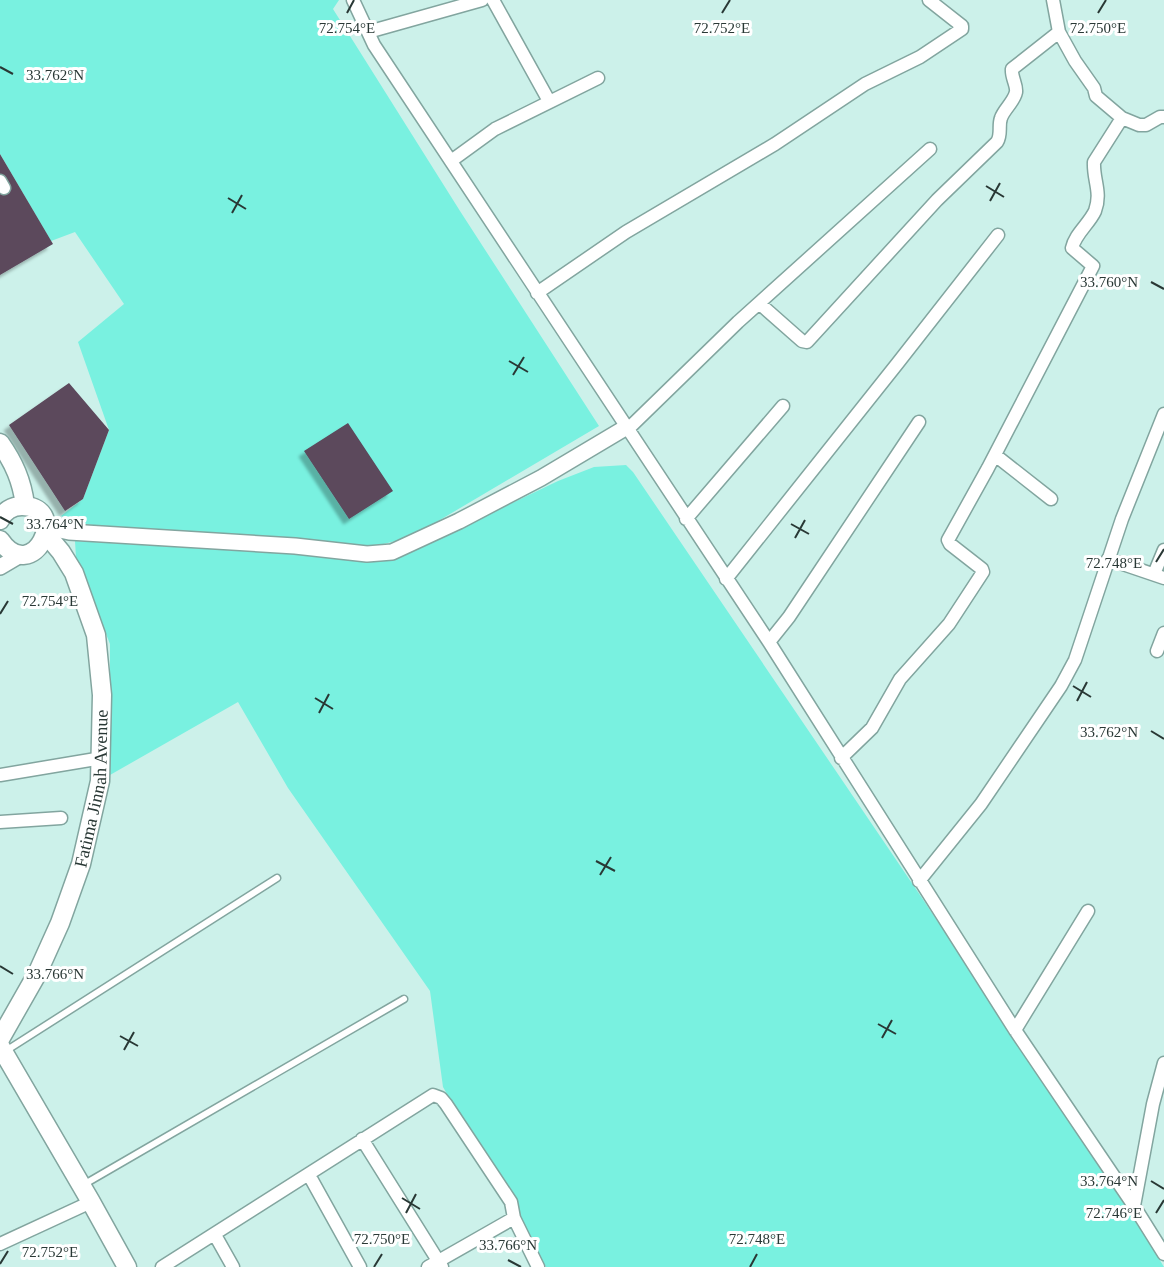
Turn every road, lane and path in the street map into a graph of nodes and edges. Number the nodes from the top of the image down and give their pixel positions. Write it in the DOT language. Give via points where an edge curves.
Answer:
graph roads {
  1 [pos="353,0"];
  2 [pos="482,0"];
  3 [pos="493,0"];
  4 [pos="929,0"];
  5 [pos="1053,0"];
  6 [pos="368,32"];
  7 [pos="1059,32"];
  8 [pos="598,78"];
  9 [pos="549,101"];
  10 [pos="1164,117"];
  11 [pos="1122,118"];
  12 [pos="930,149"];
  13 [pos="451,161"];
  14 [pos="998,235"];
  15 [pos="537,293"];
  16 [pos="759,303"];
  17 [pos="783,406"];
  18 [pos="1164,414"];
  19 [pos="919,422"];
  20 [pos="626,429"];
  21 [pos="0,443"];
  22 [pos="995,455"];
  23 [pos="1051,499"];
  24 [pos="8,510"];
  25 [pos="686,519"];
  26 [pos="46,531"];
  27 [pos="0,540"];
  28 [pos="1164,550"];
  29 [pos="22,554"];
  30 [pos="1108,559"];
  31 [pos="0,567"];
  32 [pos="1159,576"];
  33 [pos="726,579"];
  34 [pos="1164,633"];
  35 [pos="768,642"];
  36 [pos="1156,651"];
  37 [pos="102,758"];
  38 [pos="841,758"];
  39 [pos="0,775"];
  40 [pos="61,818"];
  41 [pos="0,822"];
  42 [pos="277,878"];
  43 [pos="920,881"];
  44 [pos="1088,911"];
  45 [pos="404,999"];
  46 [pos="1015,1030"];
  47 [pos="1,1046"];
  48 [pos="1164,1063"];
  49 [pos="1160,1097"];
  50 [pos="362,1139"];
  51 [pos="309,1175"];
  52 [pos="81,1186"];
  53 [pos="91,1202"];
  54 [pos="1134,1206"];
  55 [pos="514,1218"];
  56 [pos="215,1235"];
  57 [pos="0,1244"];
  58 [pos="1164,1254"];
  59 [pos="436,1265"];
  60 [pos="127,1267"];
  61 [pos="162,1267"];
  62 [pos="233,1267"];
  63 [pos="360,1267"];
  64 [pos="538,1267"];
  1 -- 6 [label="street"];
  2 -- 6 [label="street"];
  3 -- 9 [label="street"];
  4 -- 15 [label="street" via="962,29 920,57 865,84 775,144 626,232"];
  5 -- 7 [label="street"];
  6 -- 13 [label="street"];
  7 -- 11 [label="street" via="1096,96"];
  7 -- 16 [label="street" via="1012,69 1015,95 1001,117 997,142 937,200 807,342"];
  8 -- 9 [label="street"];
  9 -- 13 [label="street" via="495,129"];
  10 -- 11 [label="street" via="1146,125"];
  11 -- 22 [label="street" via="1094,162 1098,189 1094,212 1073,242 1072,248 1093,266"];
  12 -- 16 [label="street"];
  13 -- 15 [label="street"];
  14 -- 33 [label="street"];
  15 -- 20 [label="street"];
  16 -- 20 [label="street"];
  17 -- 25 [label="street"];
  18 -- 30 [label="street"];
  19 -- 35 [label="street" via="789,617"];
  20 -- 25 [label="street"];
  20 -- 26 [label="street" via="541,478 392,552 367,554"];
  21 -- 24 [label="main road" via="22,485"];
  22 -- 23 [label="street"];
  22 -- 38 [label="street" via="948,540 983,572 949,624 900,679 872,728"];
  24 -- 26 [label="main road, Fatima Jinnah Avenue" via="39,513"];
  25 -- 33 [label="street"];
  26 -- 29 [label="main road" via="38,549"];
  26 -- 37 [label="main road, Fatima Jinnah Avenue" via="74,573 96,635 102,695"];
  27 -- 29 [label="main road" via="5,547"];
  28 -- 32 [label="street"];
  29 -- 31 [label="street"];
  30 -- 32 [label="street"];
  30 -- 43 [label="street" via="1075,660 1061,686 981,804"];
  33 -- 35 [label="street"];
  34 -- 36 [label="street"];
  35 -- 38 [label="street"];
  37 -- 39 [label="street"];
  37 -- 47 [label="main road, Fatima Jinnah Avenue" via="81,864 60,923"];
  38 -- 43 [label="street"];
  40 -- 41 [label="street"];
  42 -- 47 [label="lane"];
  43 -- 46 [label="street"];
  44 -- 46 [label="street"];
  45 -- 52 [label="lane"];
  46 -- 54 [label="street"];
  47 -- 52 [label="main road"];
  48 -- 49 [label="street"];
  49 -- 54 [label="street"];
  50 -- 51 [label="street"];
  50 -- 55 [label="street" via="433,1095 441,1098 511,1202"];
  50 -- 59 [label="street"];
  51 -- 56 [label="street"];
  51 -- 63 [label="street"];
  52 -- 53 [label="main road"];
  53 -- 57 [label="street"];
  53 -- 60 [label="main road"];
  54 -- 58 [label="street"];
  55 -- 59 [label="street"];
  55 -- 64 [label="street"];
  56 -- 61 [label="street"];
  56 -- 62 [label="street"];
}
